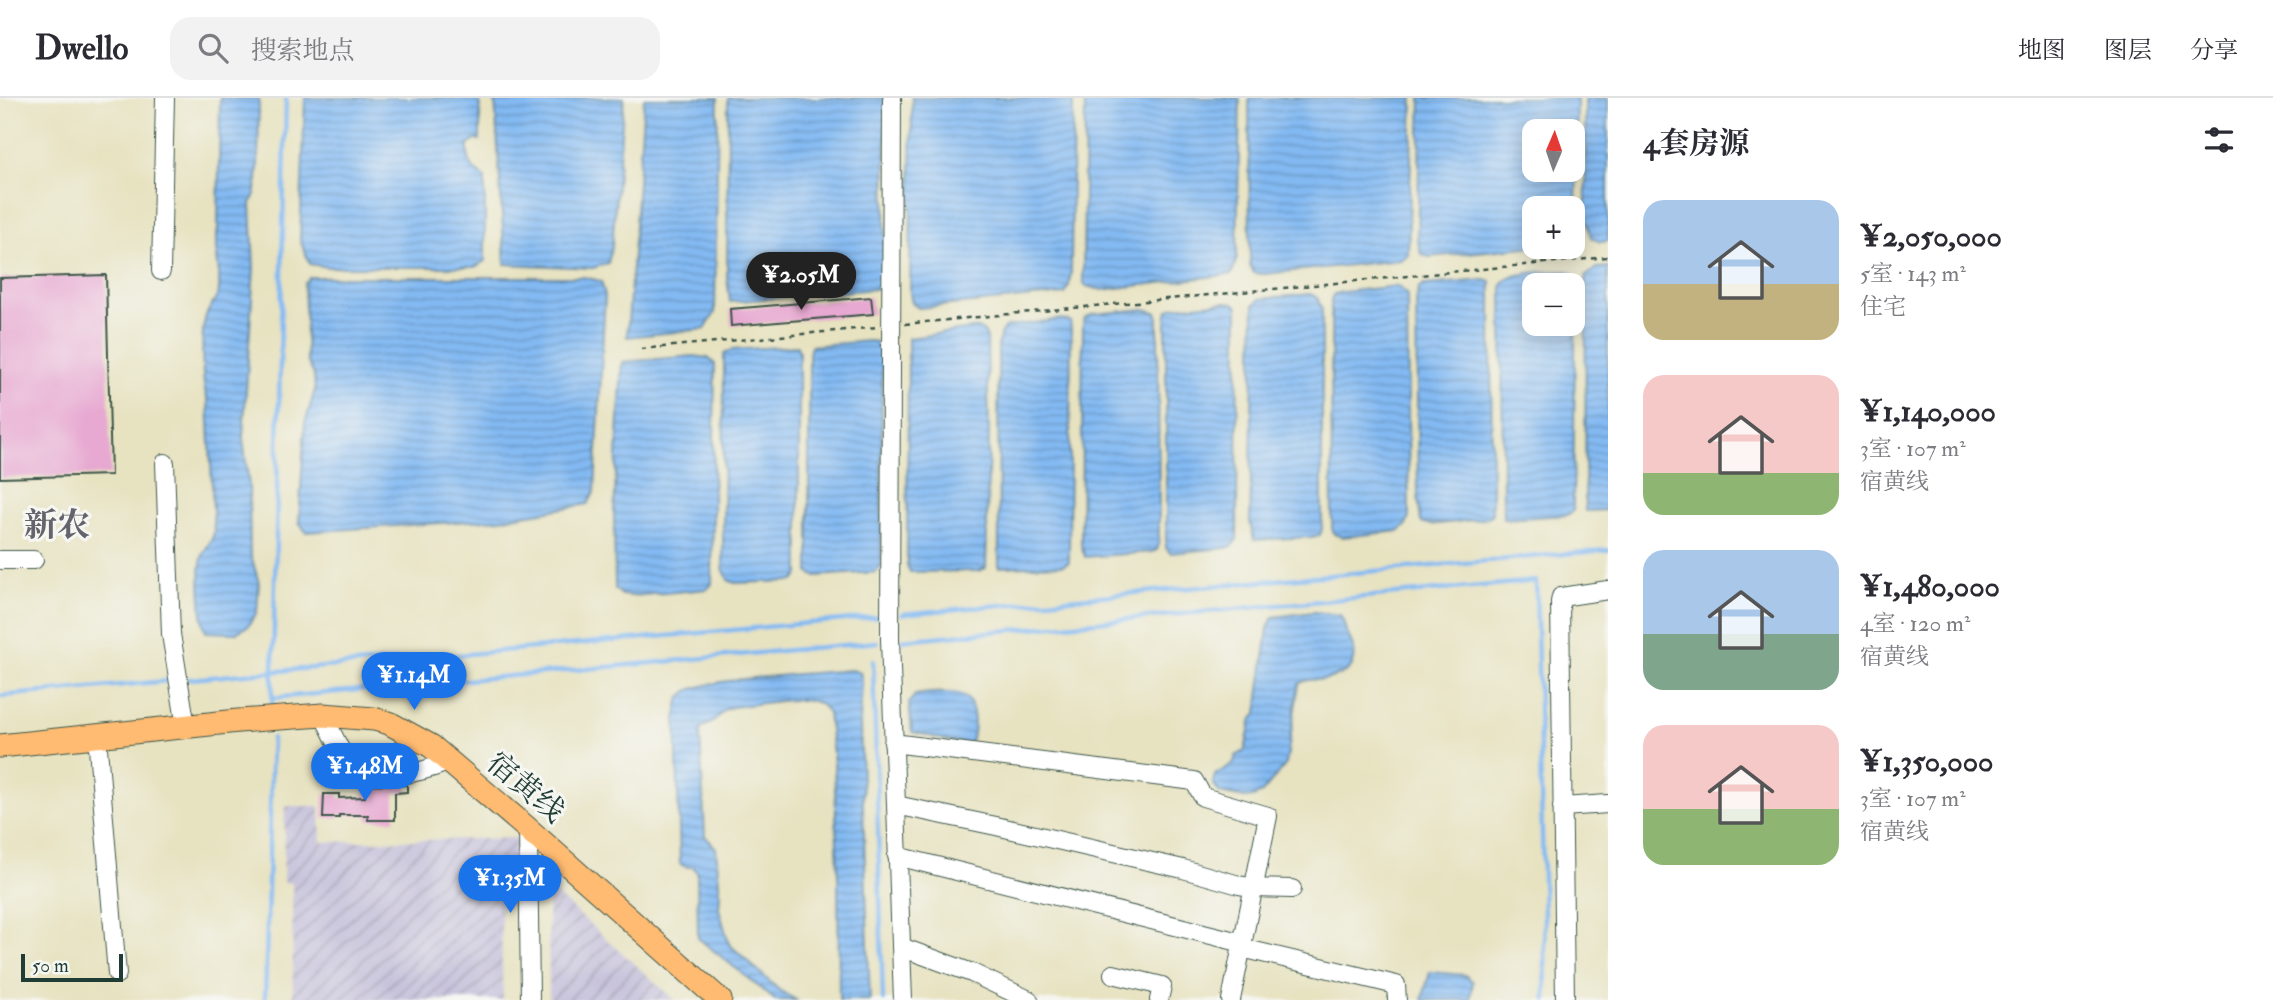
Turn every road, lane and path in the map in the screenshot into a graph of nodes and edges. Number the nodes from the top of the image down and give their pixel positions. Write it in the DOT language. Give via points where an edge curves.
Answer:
graph roads {
  1 [pos="165,98"];
  2 [pos="892,98"];
  3 [pos="1608,257"];
  4 [pos="161,271"];
  5 [pos="891,326"];
  6 [pos="641,349"];
  7 [pos="165,463"];
  8 [pos="0,560"];
  9 [pos="34,560"];
  10 [pos="1608,590"];
  11 [pos="323,715"];
  12 [pos="186,727"];
  13 [pos="97,736"];
  14 [pos="893,743"];
  15 [pos="0,746"];
  16 [pos="448,762"];
  17 [pos="1608,804"];
  18 [pos="896,805"];
  19 [pos="1562,807"];
  20 [pos="528,829"];
  21 [pos="897,856"];
  22 [pos="1254,888"];
  23 [pos="1292,888"];
  24 [pos="1242,945"];
  25 [pos="901,947"];
  26 [pos="117,974"];
  27 [pos="1114,974"];
  28 [pos="530,1000"];
  29 [pos="720,1000"];
  30 [pos="903,1000"];
  31 [pos="1029,1000"];
  32 [pos="1159,1000"];
  33 [pos="1231,1000"];
  34 [pos="1397,1000"];
  35 [pos="1565,1000"];
  1 -- 4 [label="street"];
  2 -- 5 [label="street"];
  3 -- 5 [label="path"];
  5 -- 6 [label="path"];
  5 -- 14 [label="street"];
  7 -- 12 [label="street" via="172,634"];
  8 -- 9 [label="street"];
  10 -- 19 [label="street" via="1561,597"];
  11 -- 12 [label="main road, 宿黄线"];
  11 -- 16 [label="main road, 宿黄线" via="389,723"];
  11 -- 16 [label="street" via="354,770 373,775 418,774"];
  12 -- 13 [label="main road, 宿黄线"];
  13 -- 15 [label="main road, 宿黄线"];
  13 -- 26 [label="street"];
  14 -- 18 [label="street"];
  14 -- 22 [label="street" via="1194,782 1203,797 1268,816"];
  16 -- 20 [label="main road, 宿黄线"];
  17 -- 19 [label="street"];
  18 -- 21 [label="street"];
  18 -- 22 [label="street"];
  19 -- 35 [label="street"];
  20 -- 28 [label="street"];
  20 -- 29 [label="main road, 宿黄线"];
  21 -- 24 [label="street"];
  21 -- 25 [label="street"];
  22 -- 23 [label="street"];
  22 -- 24 [label="street"];
  24 -- 33 [label="street"];
  24 -- 34 [label="street" via="1396,985"];
  25 -- 30 [label="street"];
  25 -- 31 [label="street"];
  27 -- 32 [label="street" via="1162,986"];
}
